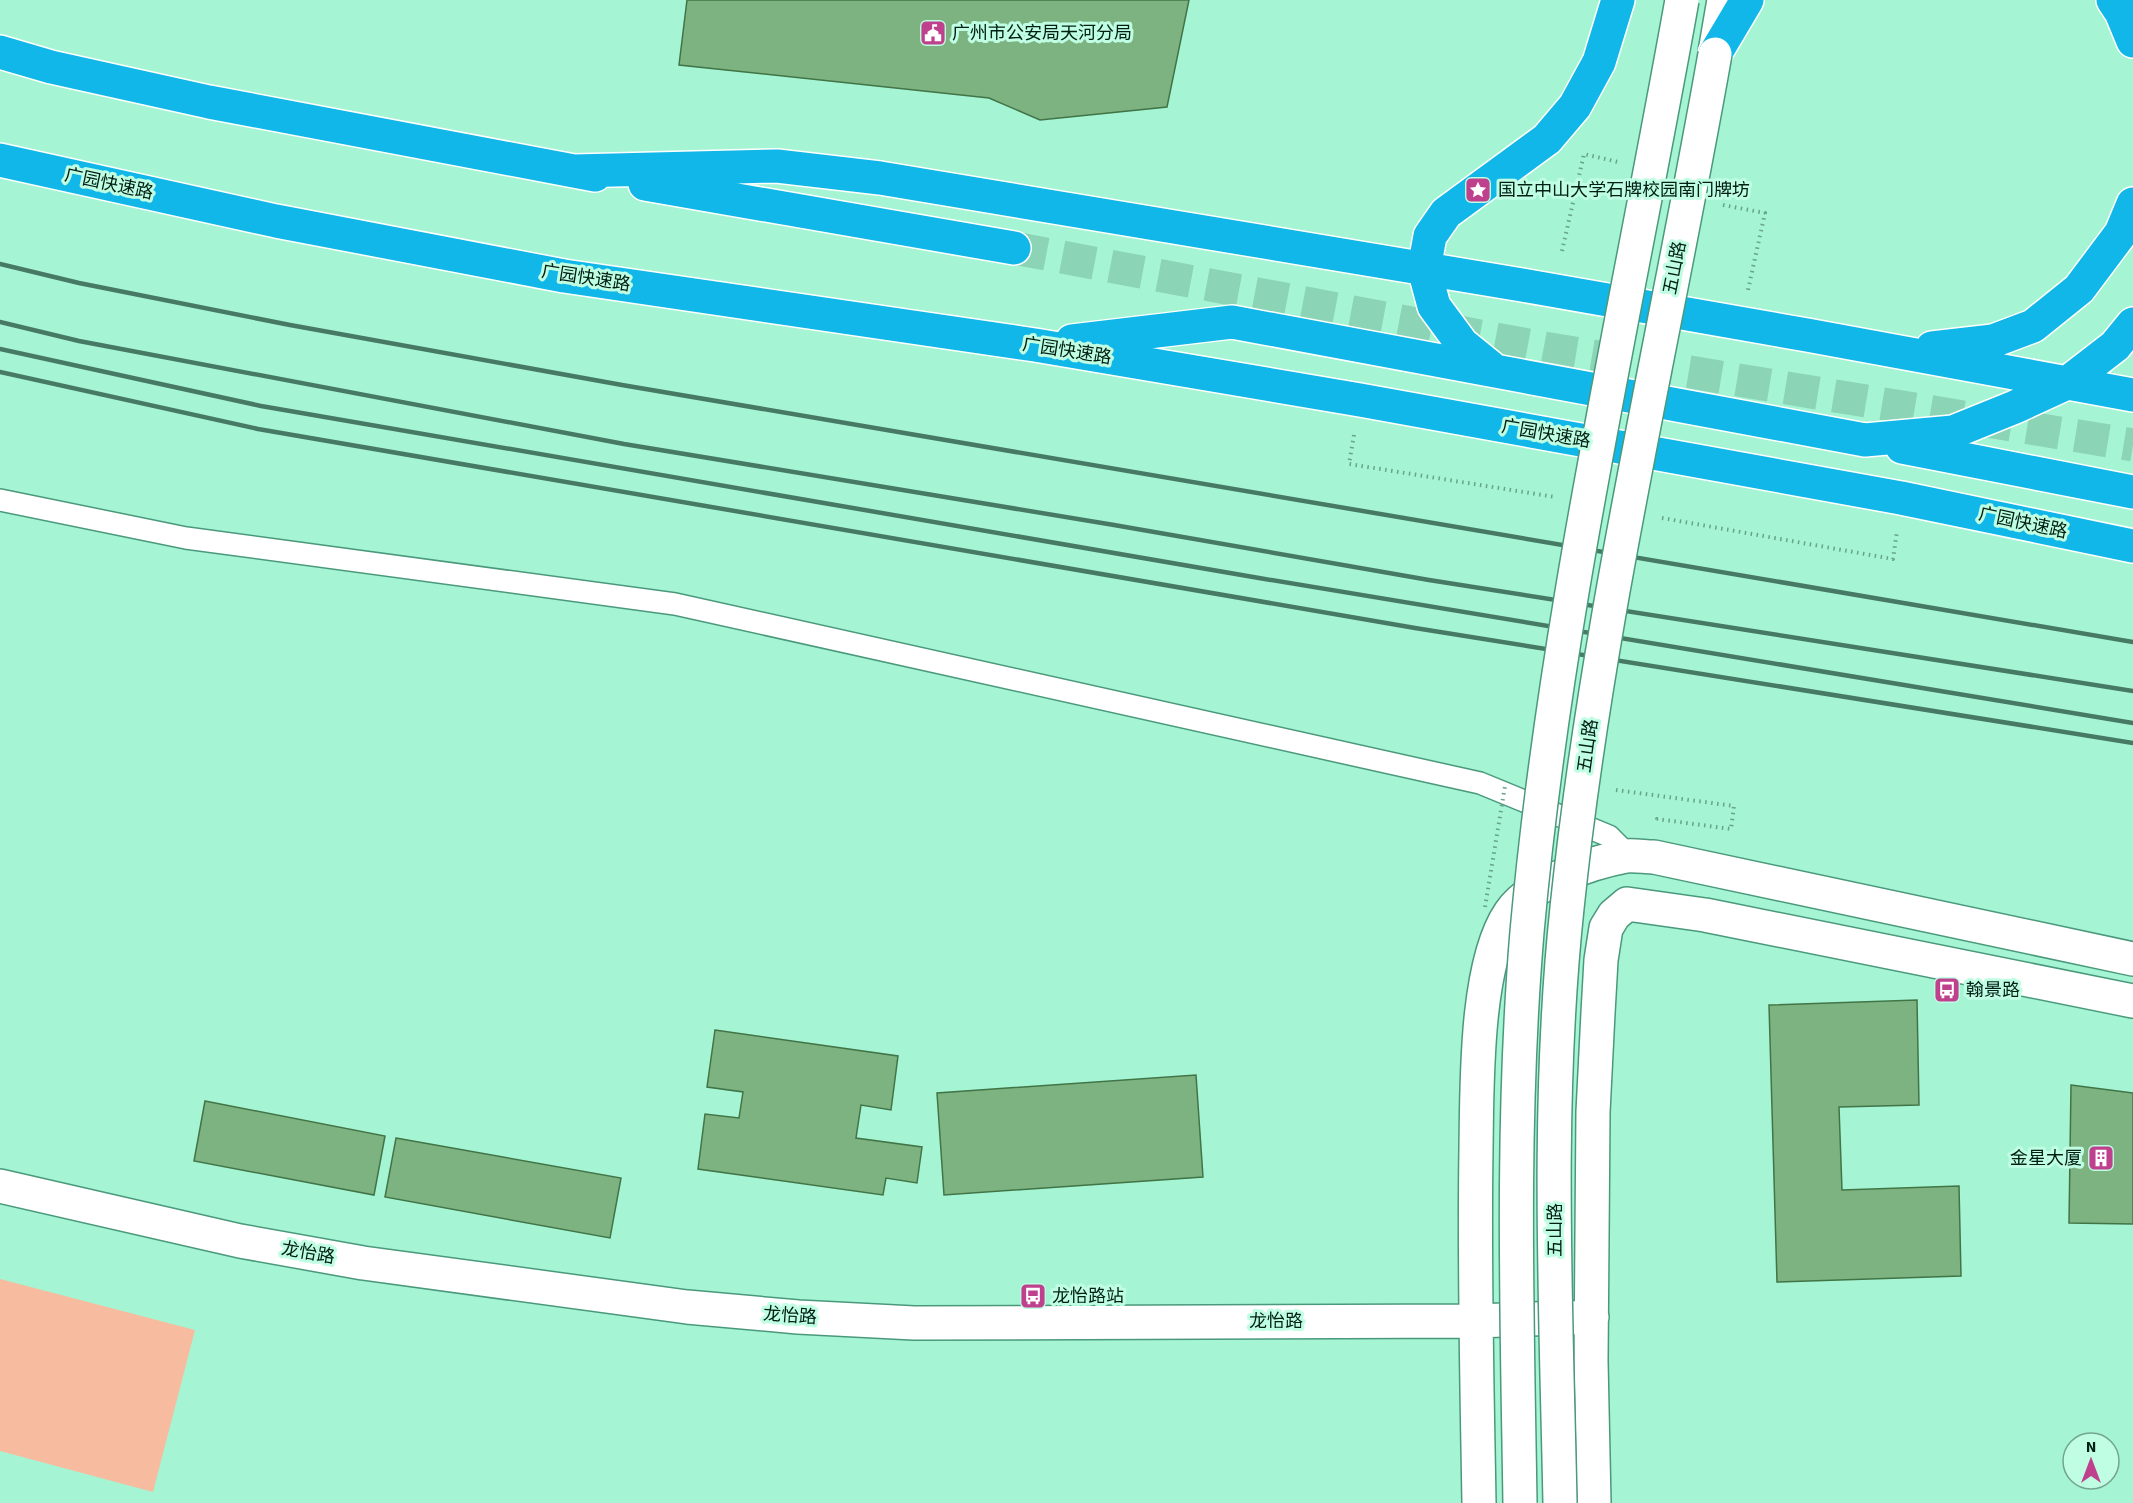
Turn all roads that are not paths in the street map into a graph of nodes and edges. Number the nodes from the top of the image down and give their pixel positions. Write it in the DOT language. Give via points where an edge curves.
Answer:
graph roads {
  1 [pos="1618,0"];
  2 [pos="1682,0"];
  3 [pos="1724,0"];
  4 [pos="1747,0"];
  5 [pos="2113,0"];
  6 [pos="2133,41"];
  7 [pos="0,52"];
  8 [pos="1715,54"];
  9 [pos="0,160"];
  10 [pos="574,171"];
  11 [pos="2133,204"];
  12 [pos="1014,248"];
  13 [pos="1424,269"];
  14 [pos="2133,324"];
  15 [pos="1035,345"];
  16 [pos="1897,351"];
  17 [pos="1494,370"];
  18 [pos="2067,383"];
  19 [pos="2133,395"];
  20 [pos="1865,440"];
  21 [pos="2133,492"];
  22 [pos="0,500"];
  23 [pos="2133,546"];
  24 [pos="1629,856"];
  25 [pos="2133,959"];
  26 [pos="2133,1001"];
  27 [pos="0,1186"];
  28 [pos="1592,1317"];
  29 [pos="1475,1321"];
  30 [pos="1479,1503"];
  31 [pos="1520,1503"];
  32 [pos="1560,1503"];
  33 [pos="1594,1503"];
  1 -- 13 [label="highway" via="1599,62 1575,106 1547,139 1446,213 1430,236"];
  2 -- 31 [label="street, bridge" via="1568,623 1528,928 1517,1101 1515,1236"];
  3 -- 8 [label="street, 五山路"];
  4 -- 8 [label="highway"];
  5 -- 6 [label="highway"];
  7 -- 10 [label="highway" via="209,102"];
  8 -- 32 [label="street, 五山路, bridge" via="1614,584 1566,912 1556,1143"];
  9 -- 15 [label="highway, 广园快速路" via="276,221 564,276"];
  10 -- 12 [label="highway"];
  10 -- 13 [label="highway" via="788,167 1000,197"];
  11 -- 16 [label="highway" via="2121,233 2079,289 2033,326 1994,340"];
  13 -- 16 [label="highway"];
  13 -- 17 [label="highway" via="1434,306 1462,344"];
  14 -- 18 [label="highway" via="2115,346"];
  15 -- 17 [label="highway" via="1232,322"];
  15 -- 23 [label="highway, 广园快速路" via="1901,498"];
  16 -- 18 [label="highway"];
  17 -- 20 [label="highway"];
  18 -- 19 [label="highway"];
  18 -- 20 [label="highway" via="1953,432"];
  20 -- 21 [label="highway"];
  22 -- 24 [label="lane" via="186,538 687,606 1480,783 1610,836"];
  24 -- 25 [label="street" via="1654,857"];
  24 -- 29 [label="street" via="1594,864 1540,886 1511,911 1496,942 1488,972 1479,1058"];
  26 -- 28 [label="street" via="1705,915 1628,904 1606,928 1601,960 1593,1112"];
  27 -- 29 [label="street, 龙怡路" via="217,1236 363,1263 675,1305 798,1317 914,1323"];
  28 -- 29 [label="street, 龙怡路"];
  28 -- 33 [label="street"];
  29 -- 30 [label="street"];
}
